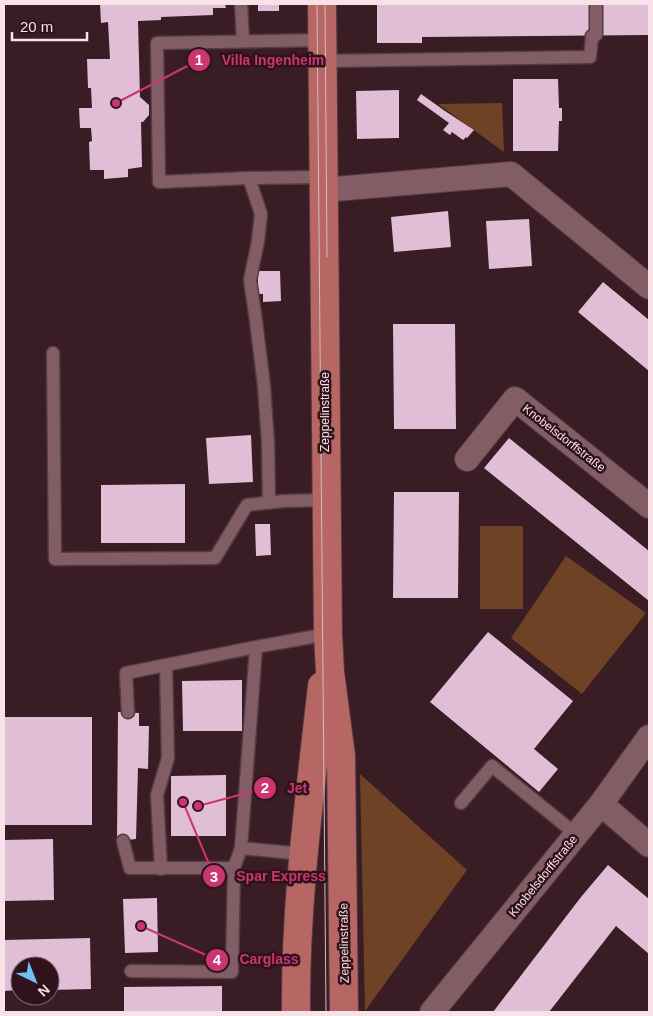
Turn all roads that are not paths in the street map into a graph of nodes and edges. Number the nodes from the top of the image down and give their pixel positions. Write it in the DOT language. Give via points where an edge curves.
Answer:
graph roads {
  1 [pos="241,4"];
  2 [pos="322,4"];
  3 [pos="596,4"];
  4 [pos="244,41"];
  5 [pos="322,50"];
  6 [pos="249,178"];
  7 [pos="323,183"];
  8 [pos="649,287"];
  9 [pos="53,353"];
  10 [pos="468,459"];
  11 [pos="326,500"];
  12 [pos="269,503"];
  13 [pos="649,506"];
  14 [pos="328,634"];
  15 [pos="256,647"];
  16 [pos="166,666"];
  17 [pos="128,712"];
  18 [pos="649,738"];
  19 [pos="461,803"];
  20 [pos="601,804"];
  21 [pos="577,834"];
  22 [pos="123,841"];
  23 [pos="649,845"];
  24 [pos="241,848"];
  25 [pos="303,854"];
  26 [pos="161,868"];
  27 [pos="234,868"];
  28 [pos="131,971"];
  29 [pos="296,1012"];
  30 [pos="344,1012"];
  31 [pos="432,1012"];
  1 -- 4 [label="lane"];
  2 -- 5 [label="main road, Zeppelinstraße"];
  3 -- 5 [label="lane" via="590,57"];
  4 -- 5 [label="lane"];
  4 -- 6 [label="lane" via="158,43 159,182"];
  5 -- 7 [label="main road, Zeppelinstraße"];
  6 -- 7 [label="lane"];
  6 -- 12 [label="lane" via="261,214 250,280 264,386"];
  7 -- 8 [label="street" via="511,174"];
  7 -- 11 [label="main road, Zeppelinstraße"];
  9 -- 12 [label="lane" via="54,559 215,558 247,506"];
  10 -- 13 [label="street, Knobelsdorffstraße" via="515,399"];
  11 -- 12 [label="lane"];
  11 -- 14 [label="main road, Zeppelinstraße"];
  14 -- 15 [label="lane"];
  14 -- 25 [label="main road, Zeppelinstraße"];
  14 -- 30 [label="main road, Zeppelinstraße" via="341,756"];
  15 -- 16 [label="lane"];
  15 -- 24 [label="lane"];
  16 -- 17 [label="lane" via="126,673"];
  16 -- 26 [label="lane" via="168,758 157,795"];
  18 -- 20 [label="street, Knobelsdorffstraße"];
  19 -- 21 [label="lane" via="492,766"];
  20 -- 21 [label="street, Knobelsdorffstraße"];
  20 -- 23 [label="street"];
  21 -- 31 [label="street, Knobelsdorffstraße"];
  22 -- 26 [label="lane" via="130,868"];
  24 -- 25 [label="lane"];
  24 -- 27 [label="lane"];
  25 -- 29 [label="main road, Zeppelinstraße" via="296,955"];
  26 -- 27 [label="lane"];
  27 -- 28 [label="lane" via="232,972"];
}
